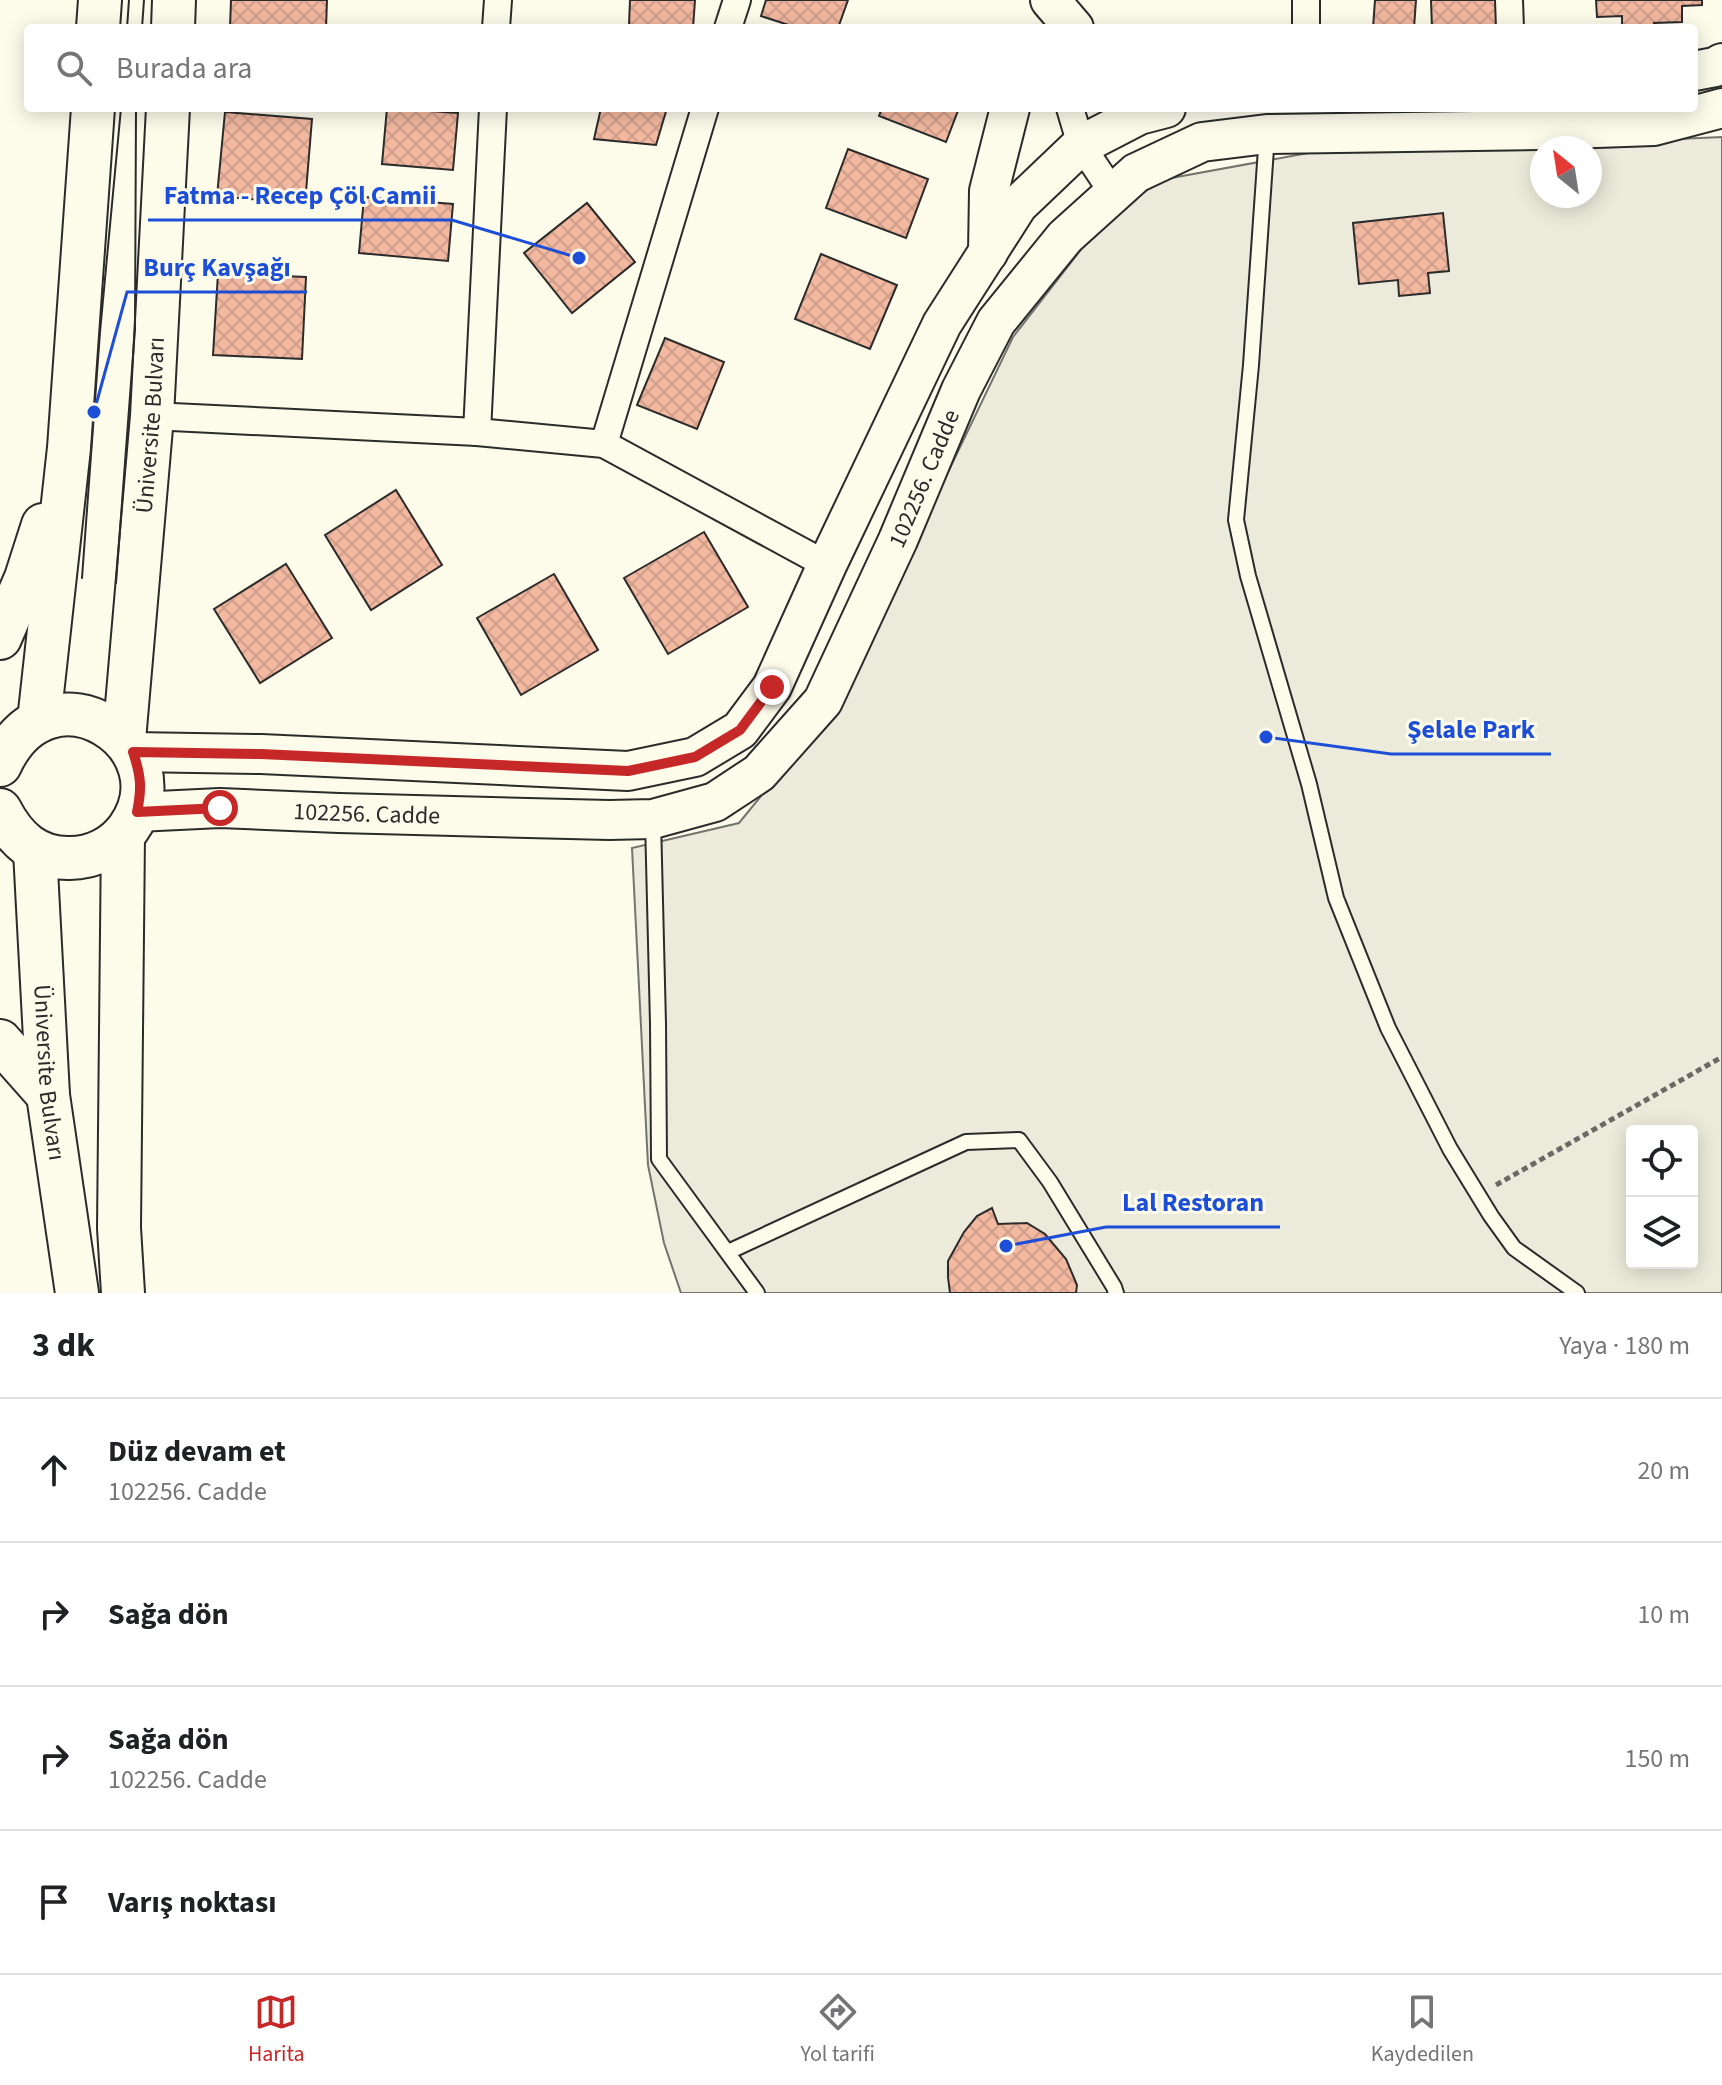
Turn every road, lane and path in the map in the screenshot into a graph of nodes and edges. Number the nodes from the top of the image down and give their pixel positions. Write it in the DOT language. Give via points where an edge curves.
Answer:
graph roads {
  1 [pos="100,0"];
  2 [pos="174,0"];
  3 [pos="498,0"];
  4 [pos="737,0"];
  5 [pos="1040,0"];
  6 [pos="1050,0"];
  7 [pos="1306,0"];
  8 [pos="1509,0"];
  9 [pos="98,24"];
  10 [pos="173,24"];
  11 [pos="496,24"];
  12 [pos="729,24"];
  13 [pos="1032,24"];
  14 [pos="1046,24"];
  15 [pos="1071,24"];
  16 [pos="1306,24"];
  17 [pos="1510,24"];
  18 [pos="1722,63"];
  19 [pos="1698,70"];
  20 [pos="1722,108"];
  21 [pos="93,112"];
  22 [pos="168,112"];
  23 [pos="493,112"];
  24 [pos="704,112"];
  25 [pos="1009,112"];
  26 [pos="1071,112"];
  27 [pos="1151,112"];
  28 [pos="1267,134"];
  29 [pos="1081,145"];
  30 [pos="1113,193"];
  31 [pos="988,253"];
  32 [pos="152,416"];
  33 [pos="477,432"];
  34 [pos="604,444"];
  35 [pos="69,448"];
  36 [pos="827,565"];
  37 [pos="0,638"];
  38 [pos="39,721"];
  39 [pos="129,746"];
  40 [pos="3,754"];
  41 [pos="0,810"];
  42 [pos="653,819"];
  43 [pos="130,824"];
  44 [pos="20,850"];
  45 [pos="0,1041"];
  46 [pos="1722,1057"];
  47 [pos="48,1095"];
  48 [pos="1478,1195"];
  49 [pos="728,1252"];
  50 [pos="77,1293"];
  51 [pos="123,1293"];
  52 [pos="757,1293"];
  53 [pos="1116,1293"];
  54 [pos="1577,1293"];
  1 -- 9 [label="main road"];
  2 -- 10 [label="main road"];
  3 -- 11 [label="street"];
  4 -- 12 [label="street"];
  5 -- 13 [label="street"];
  5 -- 14 [label="street"];
  6 -- 15 [label="street"];
  7 -- 16 [label="street"];
  8 -- 17 [label="street"];
  18 -- 19 [label="street"];
  20 -- 28 [label="street, 102256. Cadde" via="1654,126"];
  21 -- 35 [label="main road"];
  22 -- 32 [label="main road, Üniversite Bulvarı"];
  23 -- 33 [label="street"];
  24 -- 34 [label="street"];
  25 -- 31 [label="street" via="989,191"];
  26 -- 29 [label="street"];
  27 -- 29 [label="street, 102256. Cadde"];
  28 -- 30 [label="street, 102256. Cadde" via="1202,142 1136,173"];
  28 -- 48 [label="lane" via="1236,520 1336,898 1388,1028"];
  29 -- 30 [label="street"];
  29 -- 31 [label="street, 102256. Cadde" via="1018,205"];
  30 -- 42 [label="street, 102256. Cadde" via="1065,237 996,322 823,701 759,773 715,802"];
  31 -- 36 [label="street, 102256. Cadde" via="942,324"];
  32 -- 33 [label="street"];
  32 -- 39 [label="main road, Üniversite Bulvarı"];
  33 -- 34 [label="street"];
  34 -- 36 [label="street"];
  35 -- 37 [label="main road"];
  35 -- 38 [label="main road"];
  36 -- 39 [label="street, 102256. Cadde" via="772,687 740,730 695,757 628,771"];
  38 -- 39 [label="main road" via="62,714 85,716 107,725"];
  38 -- 40 [label="main road" via="21,732"];
  39 -- 43 [label="main road, Üniversite Bulvarı" via="141,782"];
  41 -- 44 [label="main road"];
  42 -- 43 [label="street, 102256. Cadde" via="220,808"];
  42 -- 49 [label="lane" via="659,1159"];
  43 -- 44 [label="main road" via="104,850 82,858"];
  43 -- 51 [label="main road, Üniversite Bulvarı" via="119,1228"];
  44 -- 47 [label="main road, Üniversite Bulvarı"];
  45 -- 47 [label="main road"];
  46 -- 48 [label="path"];
  47 -- 50 [label="main road, Üniversite Bulvarı"];
  48 -- 54 [label="lane" via="1514,1248"];
  49 -- 52 [label="lane"];
  49 -- 53 [label="lane" via="966,1142 1019,1140"];
}
